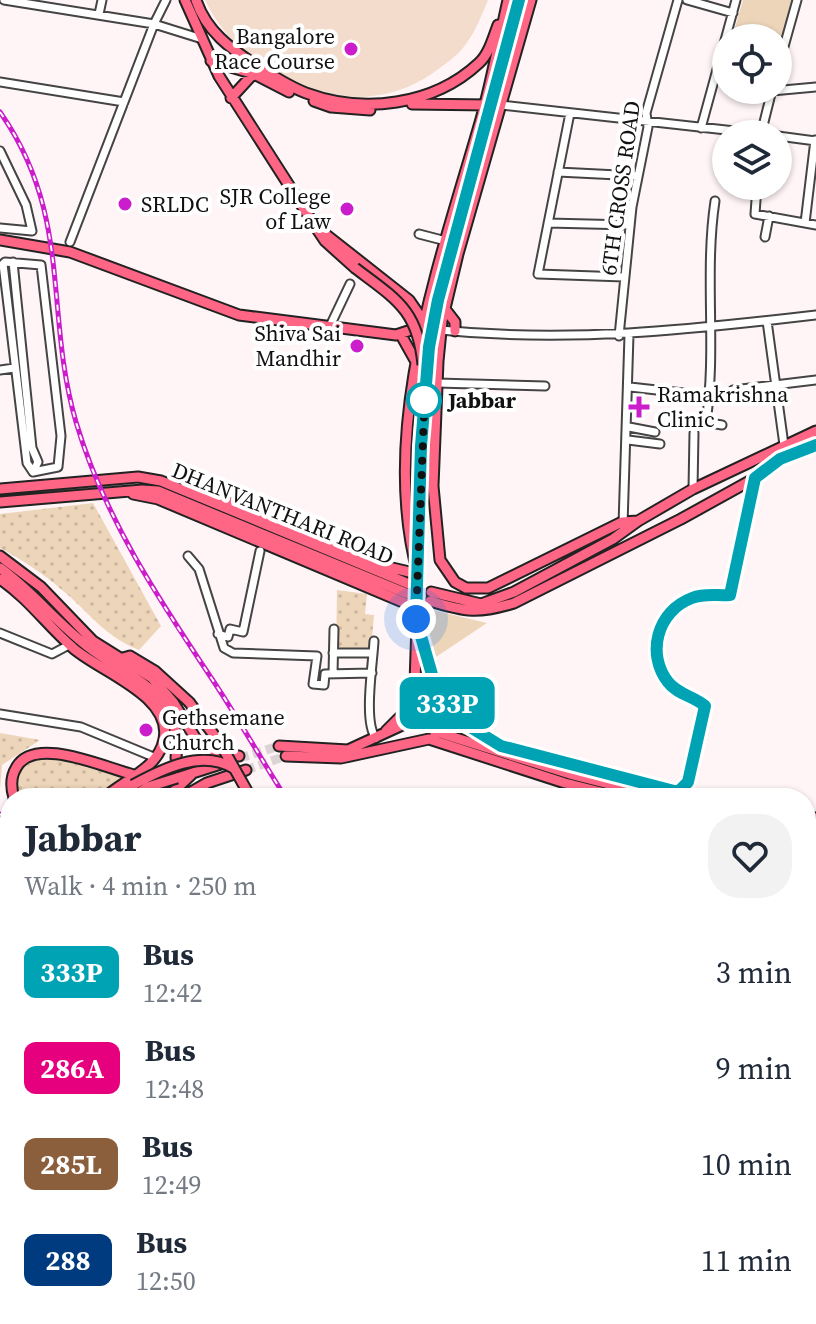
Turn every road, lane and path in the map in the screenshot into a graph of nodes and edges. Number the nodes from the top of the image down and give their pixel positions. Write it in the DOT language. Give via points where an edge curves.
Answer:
graph roads {
  1 [pos="4,0"];
  2 [pos="102,0"];
  3 [pos="166,0"];
  4 [pos="185,0"];
  5 [pos="196,0"];
  6 [pos="519,0"];
  7 [pos="531,0"];
  8 [pos="678,0"];
  9 [pos="687,0"];
  10 [pos="736,0"];
  11 [pos="797,0"];
  12 [pos="507,2"];
  13 [pos="733,13"];
  14 [pos="99,14"];
  15 [pos="154,24"];
  16 [pos="730,24"];
  17 [pos="790,24"];
  18 [pos="216,34"];
  19 [pos="199,38"];
  20 [pos="211,61"];
  21 [pos="256,70"];
  22 [pos="0,82"];
  23 [pos="816,87"];
  24 [pos="792,89"];
  25 [pos="712,92"];
  26 [pos="231,98"];
  27 [pos="431,99"];
  28 [pos="124,102"];
  29 [pos="485,103"];
  30 [pos="501,105"];
  31 [pos="570,113"];
  32 [pos="647,122"];
  33 [pos="701,128"];
  34 [pos="712,129"];
  35 [pos="792,137"];
  36 [pos="816,140"];
  37 [pos="0,151"];
  38 [pos="558,172"];
  39 [pos="638,176"];
  40 [pos="756,200"];
  41 [pos="715,201"];
  42 [pos="769,216"];
  43 [pos="548,223"];
  44 [pos="805,223"];
  45 [pos="630,225"];
  46 [pos="816,225"];
  47 [pos="315,226"];
  48 [pos="0,228"];
  49 [pos="419,234"];
  50 [pos="765,237"];
  51 [pos="0,240"];
  52 [pos="446,241"];
  53 [pos="70,242"];
  54 [pos="13,262"];
  55 [pos="624,277"];
  56 [pos="350,284"];
  57 [pos="445,309"];
  58 [pos="816,315"];
  59 [pos="767,321"];
  60 [pos="330,326"];
  61 [pos="420,327"];
  62 [pos="713,328"];
  63 [pos="441,330"];
  64 [pos="455,331"];
  65 [pos="401,335"];
  66 [pos="629,335"];
  67 [pos="619,336"];
  68 [pos="415,360"];
  69 [pos="14,368"];
  70 [pos="0,370"];
  71 [pos="816,380"];
  72 [pos="437,383"];
  73 [pos="776,385"];
  74 [pos="545,386"];
  75 [pos="630,387"];
  76 [pos="425,389"];
  77 [pos="733,390"];
  78 [pos="710,396"];
  79 [pos="674,417"];
  80 [pos="706,422"];
  81 [pos="722,425"];
  82 [pos="629,427"];
  83 [pos="816,431"];
  84 [pos="655,432"];
  85 [pos="694,433"];
  86 [pos="628,440"];
  87 [pos="660,444"];
  88 [pos="784,445"];
  89 [pos="816,445"];
  90 [pos="754,459"];
  91 [pos="33,472"];
  92 [pos="760,475"];
  93 [pos="0,489"];
  94 [pos="693,489"];
  95 [pos="122,491"];
  96 [pos="419,498"];
  97 [pos="0,502"];
  98 [pos="624,527"];
  99 [pos="260,551"];
  100 [pos="0,556"];
  101 [pos="188,556"];
  102 [pos="440,560"];
  103 [pos="0,568"];
  104 [pos="0,579"];
  105 [pos="413,584"];
  106 [pos="417,608"];
  107 [pos="334,629"];
  108 [pos="0,633"];
  109 [pos="218,634"];
  110 [pos="374,641"];
  111 [pos="69,645"];
  112 [pos="333,653"];
  113 [pos="373,653"];
  114 [pos="123,658"];
  115 [pos="372,673"];
  116 [pos="333,674"];
  117 [pos="415,683"];
  118 [pos="419,712"];
  119 [pos="0,714"];
  120 [pos="411,721"];
  121 [pos="429,736"];
  122 [pos="375,738"];
  123 [pos="279,746"];
  124 [pos="286,756"];
  125 [pos="156,758"];
  126 [pos="176,758"];
  127 [pos="241,770"];
  128 [pos="192,774"];
  129 [pos="134,780"];
  130 [pos="11,788"];
  131 [pos="121,788"];
  132 [pos="126,788"];
  133 [pos="146,788"];
  134 [pos="177,788"];
  135 [pos="198,788"];
  136 [pos="247,788"];
  137 [pos="585,788"];
  138 [pos="624,788"];
  1 -- 14 [label="street"];
  2 -- 14 [label="street"];
  3 -- 15 [label="street"];
  4 -- 19 [label="main road"];
  5 -- 18 [label="main road"];
  6 -- 76 [label="main road, bridge" via="438,300"];
  7 -- 30 [label="main road"];
  8 -- 32 [label="street, 6TH CROSS ROAD"];
  9 -- 13 [label="street"];
  10 -- 13 [label="street"];
  11 -- 17 [label="street"];
  12 -- 27 [label="main road" via="484,57"];
  12 -- 29 [label="main road"];
  13 -- 16 [label="street"];
  14 -- 15 [label="street"];
  15 -- 19 [label="street"];
  15 -- 28 [label="street"];
  18 -- 19 [label="main road"];
  18 -- 21 [label="main road"];
  19 -- 20 [label="main road"];
  20 -- 21 [label="main road"];
  20 -- 26 [label="main road"];
  21 -- 26 [label="main road"];
  21 -- 27 [label="main road" via="331,107 381,110"];
  22 -- 28 [label="street"];
  23 -- 24 [label="street"];
  25 -- 33 [label="street"];
  26 -- 47 [label="main road"];
  27 -- 29 [label="main road"];
  28 -- 53 [label="street"];
  29 -- 30 [label="main road"];
  29 -- 52 [label="main road"];
  30 -- 31 [label="street"];
  30 -- 57 [label="main road"];
  31 -- 32 [label="street"];
  31 -- 38 [label="street"];
  32 -- 33 [label="street"];
  32 -- 39 [label="street, 6TH CROSS ROAD"];
  33 -- 34 [label="street"];
  35 -- 36 [label="street"];
  36 -- 44 [label="street"];
  37 -- 48 [label="street" via="26,205 32,231"];
  38 -- 39 [label="street"];
  38 -- 43 [label="street"];
  39 -- 45 [label="street, 6TH CROSS ROAD"];
  40 -- 42 [label="street" via="755,214"];
  41 -- 62 [label="street" via="709,240"];
  42 -- 44 [label="street"];
  42 -- 50 [label="street"];
  43 -- 45 [label="street"];
  43 -- 55 [label="street" via="538,274"];
  44 -- 46 [label="street"];
  45 -- 55 [label="street, 6TH CROSS ROAD"];
  47 -- 61 [label="main road" via="409,300 420,316"];
  47 -- 76 [label="main road, bridge" via="325,241 411,316 420,337"];
  49 -- 52 [label="street"];
  51 -- 60 [label="main road" via="70,252 239,315"];
  52 -- 61 [label="main road"];
  54 -- 69 [label="street" via="3,264"];
  54 -- 91 [label="street" via="32,448 38,462"];
  54 -- 91 [label="street" via="41,265 61,436 58,467"];
  55 -- 67 [label="street, 6TH CROSS ROAD"];
  56 -- 60 [label="street"];
  57 -- 63 [label="main road"];
  57 -- 64 [label="main road"];
  58 -- 59 [label="street"];
  59 -- 62 [label="street"];
  59 -- 73 [label="street"];
  60 -- 65 [label="main road"];
  61 -- 63 [label="street"];
  61 -- 65 [label="main road"];
  61 -- 68 [label="main road"];
  62 -- 66 [label="street"];
  62 -- 78 [label="street"];
  63 -- 64 [label="street"];
  63 -- 72 [label="main road"];
  64 -- 67 [label="street"];
  65 -- 68 [label="main road"];
  66 -- 67 [label="street"];
  66 -- 75 [label="street"];
  68 -- 105 [label="main road" via="406,489"];
  69 -- 70 [label="street"];
  69 -- 91 [label="street" via="27,463"];
  71 -- 73 [label="street"];
  72 -- 74 [label="street"];
  72 -- 102 [label="main road" via="433,486"];
  73 -- 77 [label="street"];
  73 -- 88 [label="street"];
  75 -- 78 [label="street"];
  75 -- 82 [label="street"];
  76 -- 96 [label="main road"];
  78 -- 80 [label="street"];
  79 -- 80 [label="street"];
  80 -- 81 [label="street"];
  82 -- 84 [label="street"];
  82 -- 86 [label="street"];
  83 -- 88 [label="main road"];
  85 -- 94 [label="street"];
  86 -- 87 [label="street"];
  86 -- 98 [label="street"];
  88 -- 90 [label="main road"];
  89 -- 92 [label="main road" via="780,459"];
  90 -- 92 [label="main road"];
  90 -- 94 [label="main road"];
  92 -- 98 [label="main road" via="514,603 467,612 431,596 481,604 514,592"];
  93 -- 105 [label="main road, DHANVANTHARI ROAD" via="138,477 176,481"];
  94 -- 98 [label="main road"];
  95 -- 97 [label="main road, DHANVANTHARI ROAD"];
  95 -- 105 [label="main road, DHANVANTHARI ROAD" via="158,491"];
  95 -- 106 [label="main road" via="158,499"];
  96 -- 102 [label="main road" via="427,506 432,549"];
  96 -- 105 [label="main road"];
  98 -- 102 [label="main road" via="488,588 455,582"];
  99 -- 109 [label="street" via="243,632 230,629 228,637"];
  100 -- 114 [label="main road" via="41,587 93,641"];
  101 -- 109 [label="street" via="199,569"];
  103 -- 126 [label="main road" via="88,647 150,689 173,720"];
  104 -- 111 [label="main road"];
  105 -- 106 [label="main road"];
  106 -- 117 [label="main road"];
  107 -- 112 [label="street"];
  108 -- 111 [label="street" via="52,654"];
  109 -- 116 [label="street" via="233,653 317,656 313,684 324,685 325,674"];
  110 -- 113 [label="street"];
  111 -- 125 [label="main road" via="151,704 165,733"];
  112 -- 113 [label="street"];
  112 -- 116 [label="street"];
  113 -- 115 [label="street"];
  114 -- 127 [label="main road, bridge" via="139,660 189,702"];
  114 -- 128 [label="main road" via="166,693 201,747 239,757"];
  115 -- 116 [label="street"];
  115 -- 122 [label="street"];
  117 -- 118 [label="main road"];
  117 -- 122 [label="main road" via="402,715"];
  118 -- 120 [label="main road"];
  118 -- 121 [label="main road" via="436,716"];
  119 -- 125 [label="street" via="81,727"];
  120 -- 121 [label="main road" via="414,734"];
  120 -- 122 [label="main road"];
  121 -- 124 [label="main road" via="333,759"];
  121 -- 137 [label="main road"];
  121 -- 138 [label="main road"];
  122 -- 123 [label="main road" via="340,751"];
  125 -- 129 [label="main road"];
  127 -- 129 [label="main road, bridge" via="200,759"];
  127 -- 135 [label="main road"];
  127 -- 136 [label="main road, bridge"];
  128 -- 133 [label="main road, bridge"];
  128 -- 134 [label="main road"];
  129 -- 130 [label="main road" via="53,752 28,755 14,771"];
  129 -- 131 [label="main road"];
  129 -- 132 [label="main road"];
}
